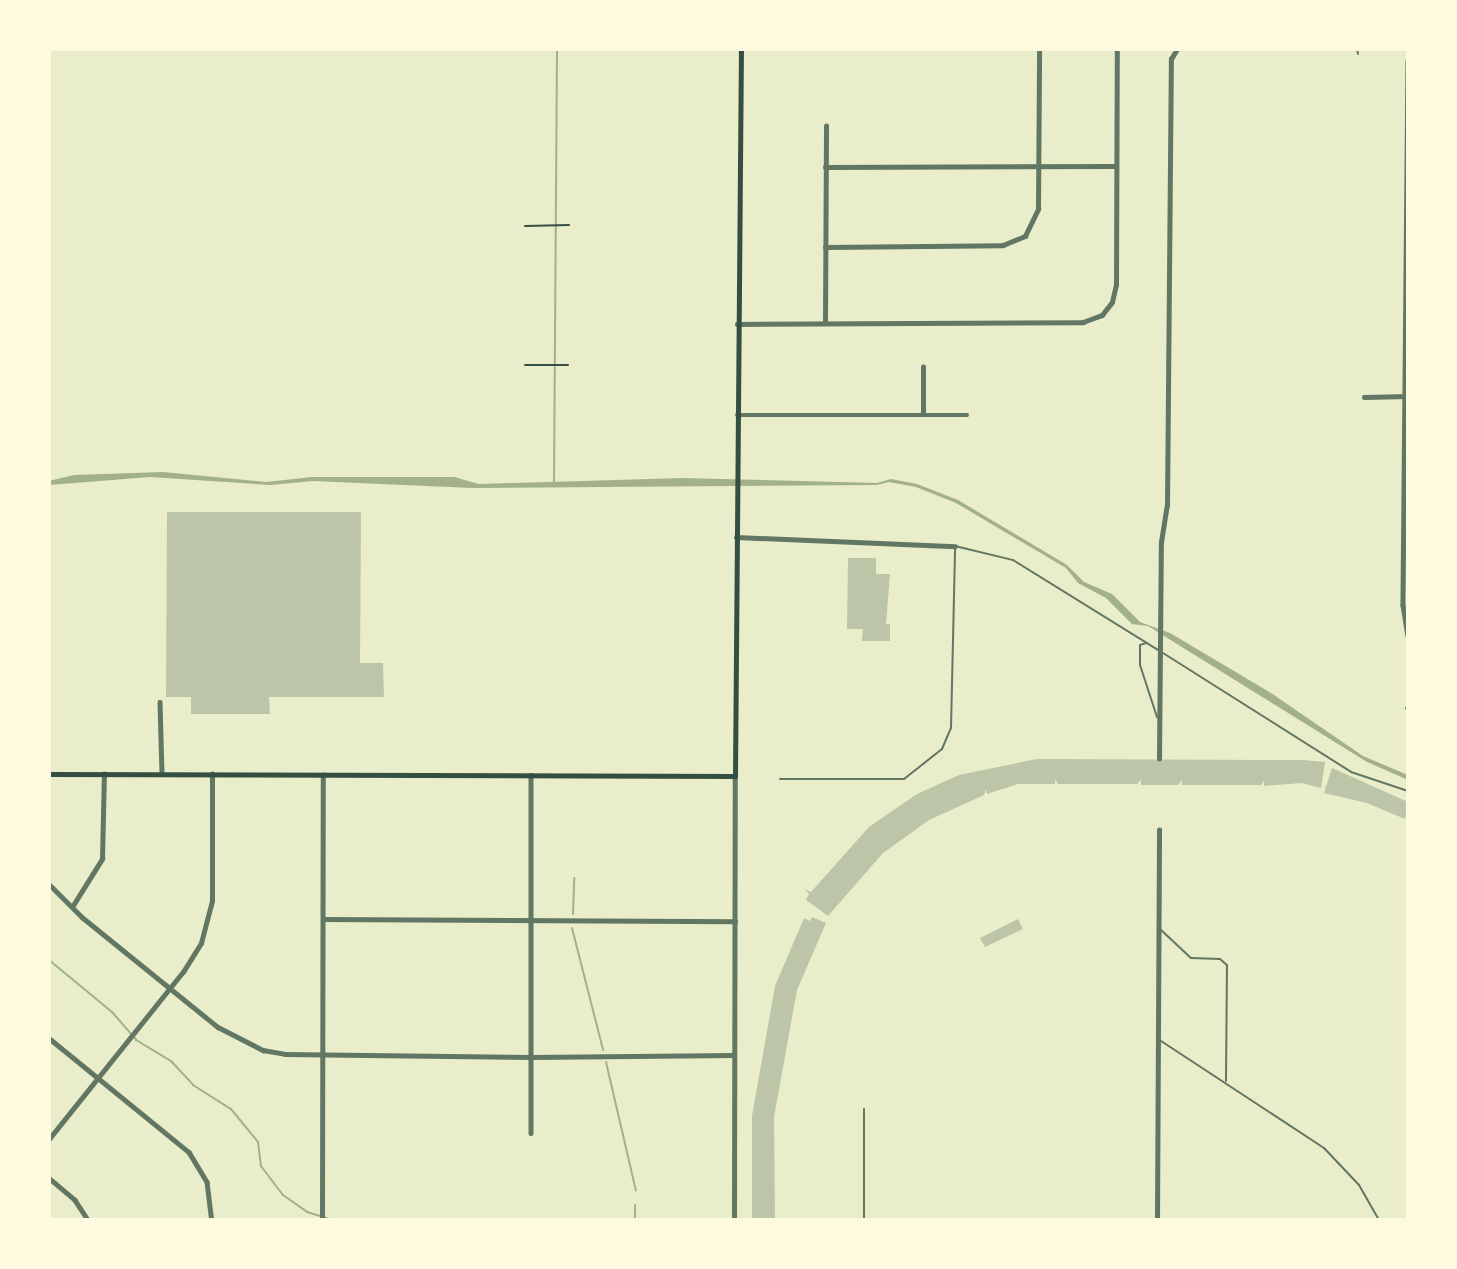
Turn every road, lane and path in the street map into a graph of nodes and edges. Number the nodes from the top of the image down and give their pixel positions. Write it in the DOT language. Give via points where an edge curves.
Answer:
graph roads {
  1 [pos="741,49"];
  2 [pos="1039,49"];
  3 [pos="1117,49"];
  4 [pos="1177,49"];
  5 [pos="1357,49"];
  6 [pos="1358,54"];
  7 [pos="1408,64"];
  8 [pos="826,126"];
  9 [pos="1039,166"];
  10 [pos="1116,166"];
  11 [pos="825,167"];
  12 [pos="569,225"];
  13 [pos="525,226"];
  14 [pos="825,247"];
  15 [pos="825,323"];
  16 [pos="737,324"];
  17 [pos="524,365"];
  18 [pos="568,365"];
  19 [pos="923,367"];
  20 [pos="1406,396"];
  21 [pos="1364,397"];
  22 [pos="923,414"];
  23 [pos="736,415"];
  24 [pos="967,415"];
  25 [pos="735,537"];
  26 [pos="955,546"];
  27 [pos="1408,635"];
  28 [pos="1147,643"];
  29 [pos="1160,648"];
  30 [pos="160,702"];
  31 [pos="1159,723"];
  32 [pos="1159,759"];
  33 [pos="49,774"];
  34 [pos="104,774"];
  35 [pos="162,774"];
  36 [pos="212,774"];
  37 [pos="323,775"];
  38 [pos="531,775"];
  39 [pos="735,776"];
  40 [pos="780,779"];
  41 [pos="1408,791"];
  42 [pos="1159,830"];
  43 [pos="49,884"];
  44 [pos="72,907"];
  45 [pos="323,919"];
  46 [pos="735,920"];
  47 [pos="530,921"];
  48 [pos="1158,927"];
  49 [pos="170,988"];
  50 [pos="49,1038"];
  51 [pos="1157,1038"];
  52 [pos="321,1055"];
  53 [pos="734,1055"];
  54 [pos="532,1057"];
  55 [pos="98,1078"];
  56 [pos="1226,1082"];
  57 [pos="864,1109"];
  58 [pos="531,1133"];
  59 [pos="49,1139"];
  60 [pos="49,1178"];
  61 [pos="88,1220"];
  62 [pos="212,1220"];
  63 [pos="322,1220"];
  64 [pos="734,1220"];
  65 [pos="864,1220"];
  66 [pos="1157,1220"];
  67 [pos="1379,1220"];
  1 -- 16 [label="main road"];
  2 -- 9 [label="street"];
  3 -- 10 [label="street"];
  4 -- 29 [label="street" via="1170,61 1167,506 1161,542"];
  5 -- 6 [label="lane"];
  7 -- 20 [label="street"];
  8 -- 11 [label="street"];
  9 -- 10 [label="street"];
  9 -- 11 [label="street"];
  9 -- 14 [label="street" via="1035,219 1024,236 1012,243"];
  10 -- 15 [label="street" via="1116,284 1106,311 1083,322"];
  11 -- 14 [label="street"];
  12 -- 13 [label="path"];
  14 -- 15 [label="street"];
  15 -- 16 [label="street"];
  16 -- 23 [label="main road"];
  17 -- 18 [label="path"];
  19 -- 22 [label="street"];
  20 -- 21 [label="street"];
  20 -- 27 [label="street" via="1403,605"];
  22 -- 23 [label="street"];
  22 -- 24 [label="street"];
  23 -- 25 [label="main road"];
  25 -- 26 [label="street"];
  25 -- 39 [label="main road"];
  26 -- 28 [label="lane" via="1013,559"];
  26 -- 40 [label="lane" via="951,728 942,749 904,779"];
  28 -- 29 [label="lane"];
  28 -- 31 [label="lane" via="1140,645 1140,665"];
  29 -- 31 [label="street"];
  29 -- 41 [label="lane" via="1351,772"];
  30 -- 35 [label="street"];
  31 -- 32 [label="street"];
  33 -- 34 [label="main road"];
  34 -- 35 [label="main road"];
  34 -- 44 [label="street" via="102,859"];
  35 -- 36 [label="main road"];
  36 -- 37 [label="main road"];
  36 -- 49 [label="street" via="209,919 195,954"];
  37 -- 38 [label="main road"];
  37 -- 45 [label="street"];
  38 -- 39 [label="main road"];
  38 -- 47 [label="street"];
  39 -- 46 [label="street"];
  42 -- 48 [label="street"];
  43 -- 44 [label="street"];
  44 -- 49 [label="street"];
  45 -- 47 [label="street"];
  45 -- 52 [label="street"];
  46 -- 47 [label="street"];
  46 -- 53 [label="street"];
  47 -- 54 [label="street"];
  48 -- 51 [label="street"];
  48 -- 56 [label="lane" via="1191,958 1220,959 1227,965"];
  49 -- 52 [label="street" via="242,1042 272,1052"];
  49 -- 55 [label="street"];
  50 -- 55 [label="street"];
  51 -- 56 [label="lane"];
  51 -- 66 [label="street"];
  52 -- 54 [label="street"];
  52 -- 63 [label="street"];
  53 -- 54 [label="street"];
  53 -- 64 [label="street"];
  54 -- 58 [label="street"];
  55 -- 59 [label="street"];
  55 -- 62 [label="street" via="189,1152 207,1182"];
  56 -- 67 [label="lane" via="1324,1148 1359,1185"];
  57 -- 65 [label="lane"];
  60 -- 61 [label="street"];
}
